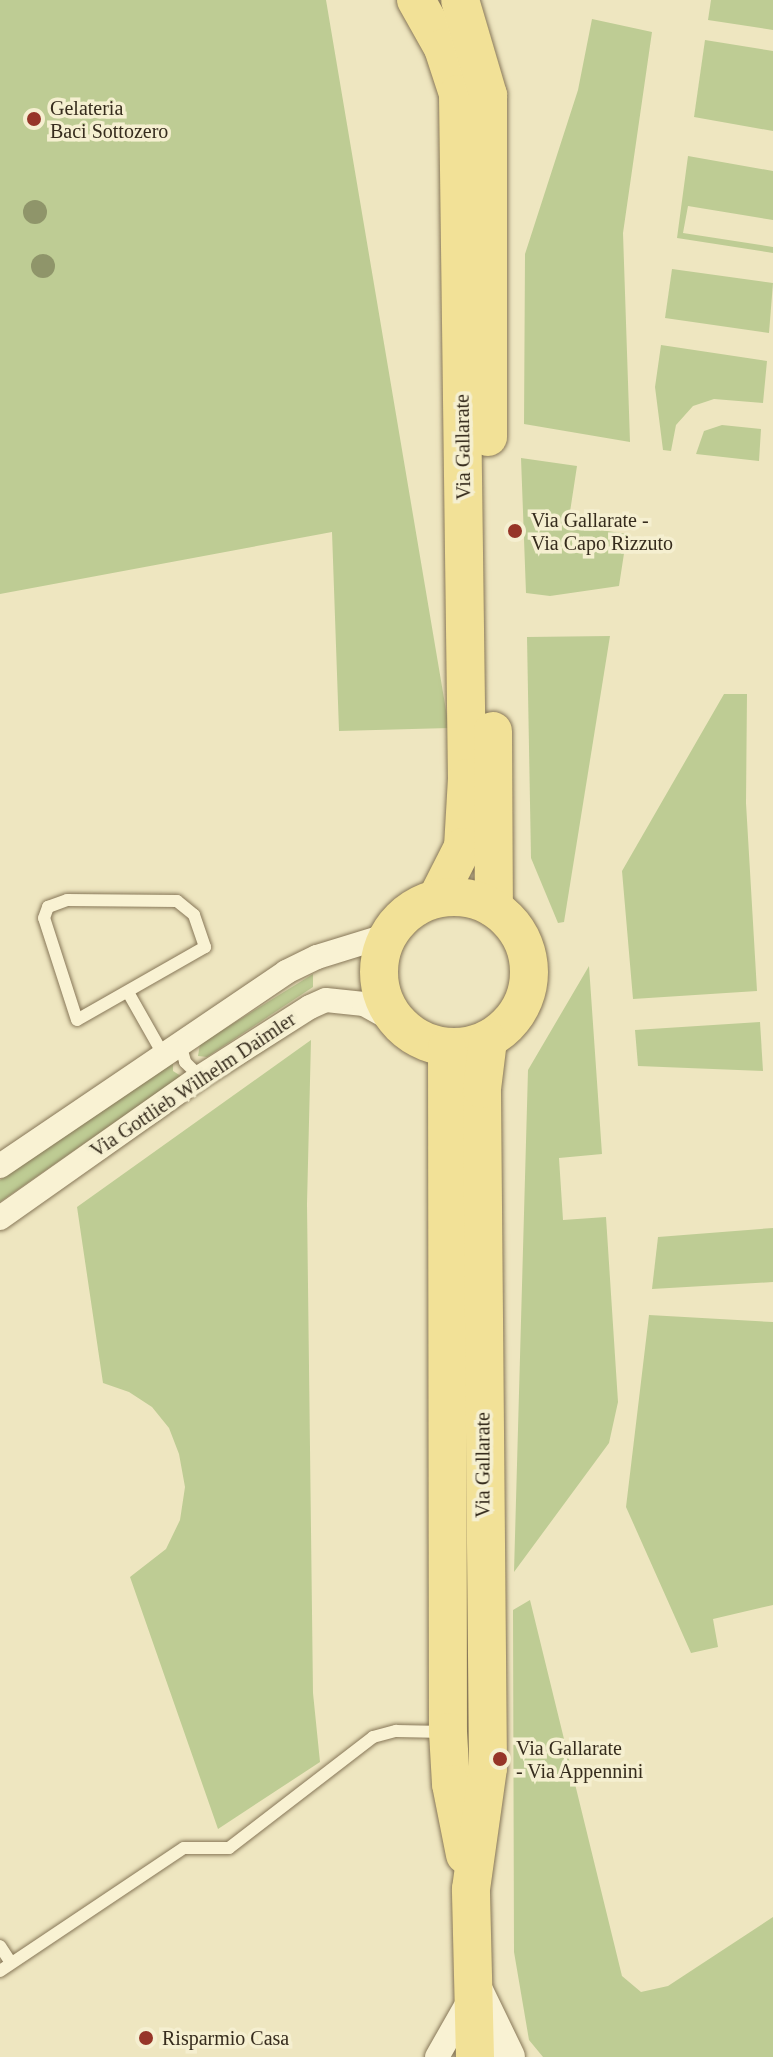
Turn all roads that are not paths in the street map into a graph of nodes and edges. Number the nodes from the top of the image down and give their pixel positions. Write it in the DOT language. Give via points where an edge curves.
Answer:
graph roads {
  1 [pos="416,0"];
  2 [pos="460,0"];
  3 [pos="437,898"];
  4 [pos="494,908"];
  5 [pos="388,935"];
  6 [pos="129,994"];
  7 [pos="397,1022"];
  8 [pos="488,1040"];
  9 [pos="171,1048"];
  10 [pos="447,1048"];
  11 [pos="200,1077"];
  12 [pos="0,1166"];
  13 [pos="0,1218"];
  14 [pos="448,1732"];
  15 [pos="471,1889"];
  16 [pos="0,1946"];
  17 [pos="6,1967"];
  18 [pos="474,1988"];
  19 [pos="437,2057"];
  20 [pos="475,2057"];
  21 [pos="508,2057"];
  1 -- 3 [label="main road, Via Gallarate" via="443,48 458,94 467,778 463,847"];
  2 -- 4 [label="main road, Via Gallarate" via="488,95"];
  3 -- 4 [label="main road" via="467,897"];
  3 -- 5 [label="main road" via="409,911"];
  4 -- 8 [label="main road" via="524,943 530,966 519,1009"];
  5 -- 7 [label="main road" via="380,981"];
  5 -- 9 [label="street, Via Gottlieb Wilhelm Daimler" via="317,957"];
  6 -- 6 [label="lane" via="205,947 186,904 67,900 48,907 46,929 77,1020"];
  6 -- 9 [label="lane"];
  7 -- 10 [label="main road" via="419,1040"];
  7 -- 11 [label="street, Via Gottlieb Wilhelm Daimler" via="364,1004 326,1000"];
  8 -- 10 [label="main road"];
  8 -- 15 [label="main road, Via Gallarate" via="482,1167 488,1768"];
  9 -- 11 [label="lane"];
  9 -- 12 [label="street, Via Gottlieb Wilhelm Daimler"];
  10 -- 14 [label="main road, Via Gallarate"];
  11 -- 13 [label="street, Via Gottlieb Wilhelm Daimler"];
  14 -- 15 [label="main road, Via Gallarate" via="451,1784"];
  14 -- 17 [label="lane" via="396,1731 373,1737 229,1848 184,1848"];
  15 -- 18 [label="main road, Via Gallarate"];
  16 -- 17 [label="lane"];
  18 -- 19 [label="street"];
  18 -- 20 [label="main road, Via Gallarate"];
  18 -- 21 [label="street"];
}
